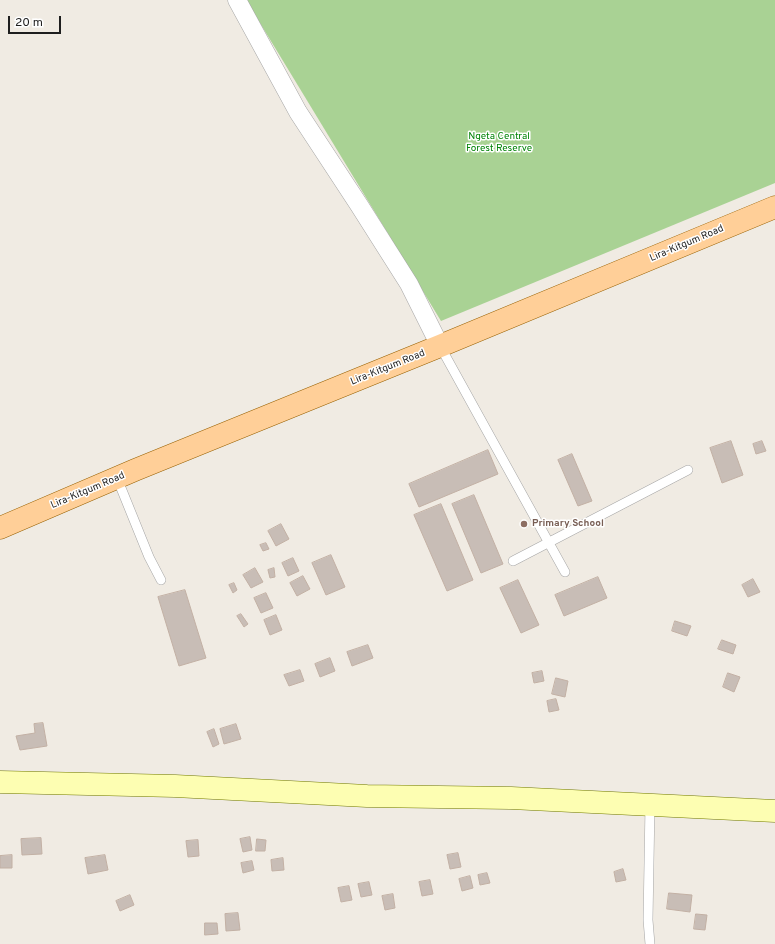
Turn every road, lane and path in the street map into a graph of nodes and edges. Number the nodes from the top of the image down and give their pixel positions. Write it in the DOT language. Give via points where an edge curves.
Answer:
graph roads {
  1 [pos="238,0"];
  2 [pos="775,207"];
  3 [pos="440,346"];
  4 [pos="688,470"];
  5 [pos="117,478"];
  6 [pos="0,528"];
  7 [pos="549,543"];
  8 [pos="513,562"];
  9 [pos="565,572"];
  10 [pos="161,580"];
  11 [pos="0,782"];
  12 [pos="650,805"];
  13 [pos="775,811"];
  14 [pos="650,944"];
  1 -- 3 [label="street" via="298,112 408,284"];
  2 -- 3 [label="main road, Lira-Kitgum Road"];
  3 -- 5 [label="main road, Lira-Kitgum Road"];
  3 -- 7 [label="lane"];
  4 -- 7 [label="lane"];
  5 -- 6 [label="main road, Lira-Kitgum Road"];
  5 -- 10 [label="lane" via="146,551"];
  7 -- 8 [label="lane"];
  7 -- 9 [label="lane"];
  11 -- 12 [label="main road" via="175,786 367,796 511,798"];
  12 -- 13 [label="main road"];
  12 -- 14 [label="lane"];
}
